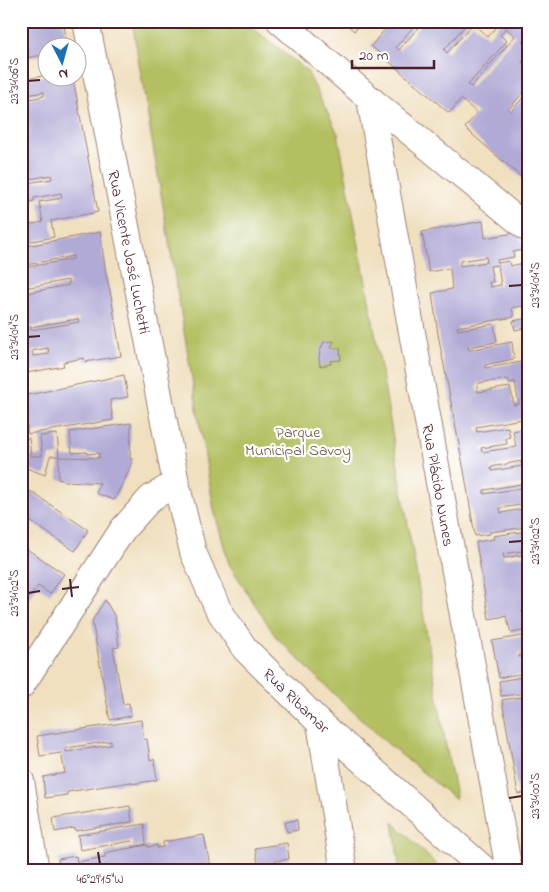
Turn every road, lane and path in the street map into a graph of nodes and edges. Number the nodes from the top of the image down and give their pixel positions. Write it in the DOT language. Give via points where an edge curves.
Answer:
graph roads {
  1 [pos="86,21"];
  2 [pos="280,21"];
  3 [pos="370,99"];
  4 [pos="528,229"];
  5 [pos="176,483"];
  6 [pos="21,686"];
  7 [pos="320,723"];
  8 [pos="21,781"];
  9 [pos="36,871"];
  10 [pos="344,871"];
  11 [pos="486,871"];
  12 [pos="509,871"];
  1 -- 5 [label="street, Rua Vicente José Luchetti"];
  2 -- 3 [label="street"];
  3 -- 4 [label="street"];
  3 -- 12 [label="street, Rua Plácido Nunes"];
  5 -- 6 [label="street" via="151,498 123,529"];
  5 -- 7 [label="street, Rua Ribamar" via="193,552 218,609 245,648"];
  7 -- 10 [label="street"];
  7 -- 11 [label="street, Rua Ribamar"];
  8 -- 9 [label="street"];
}
